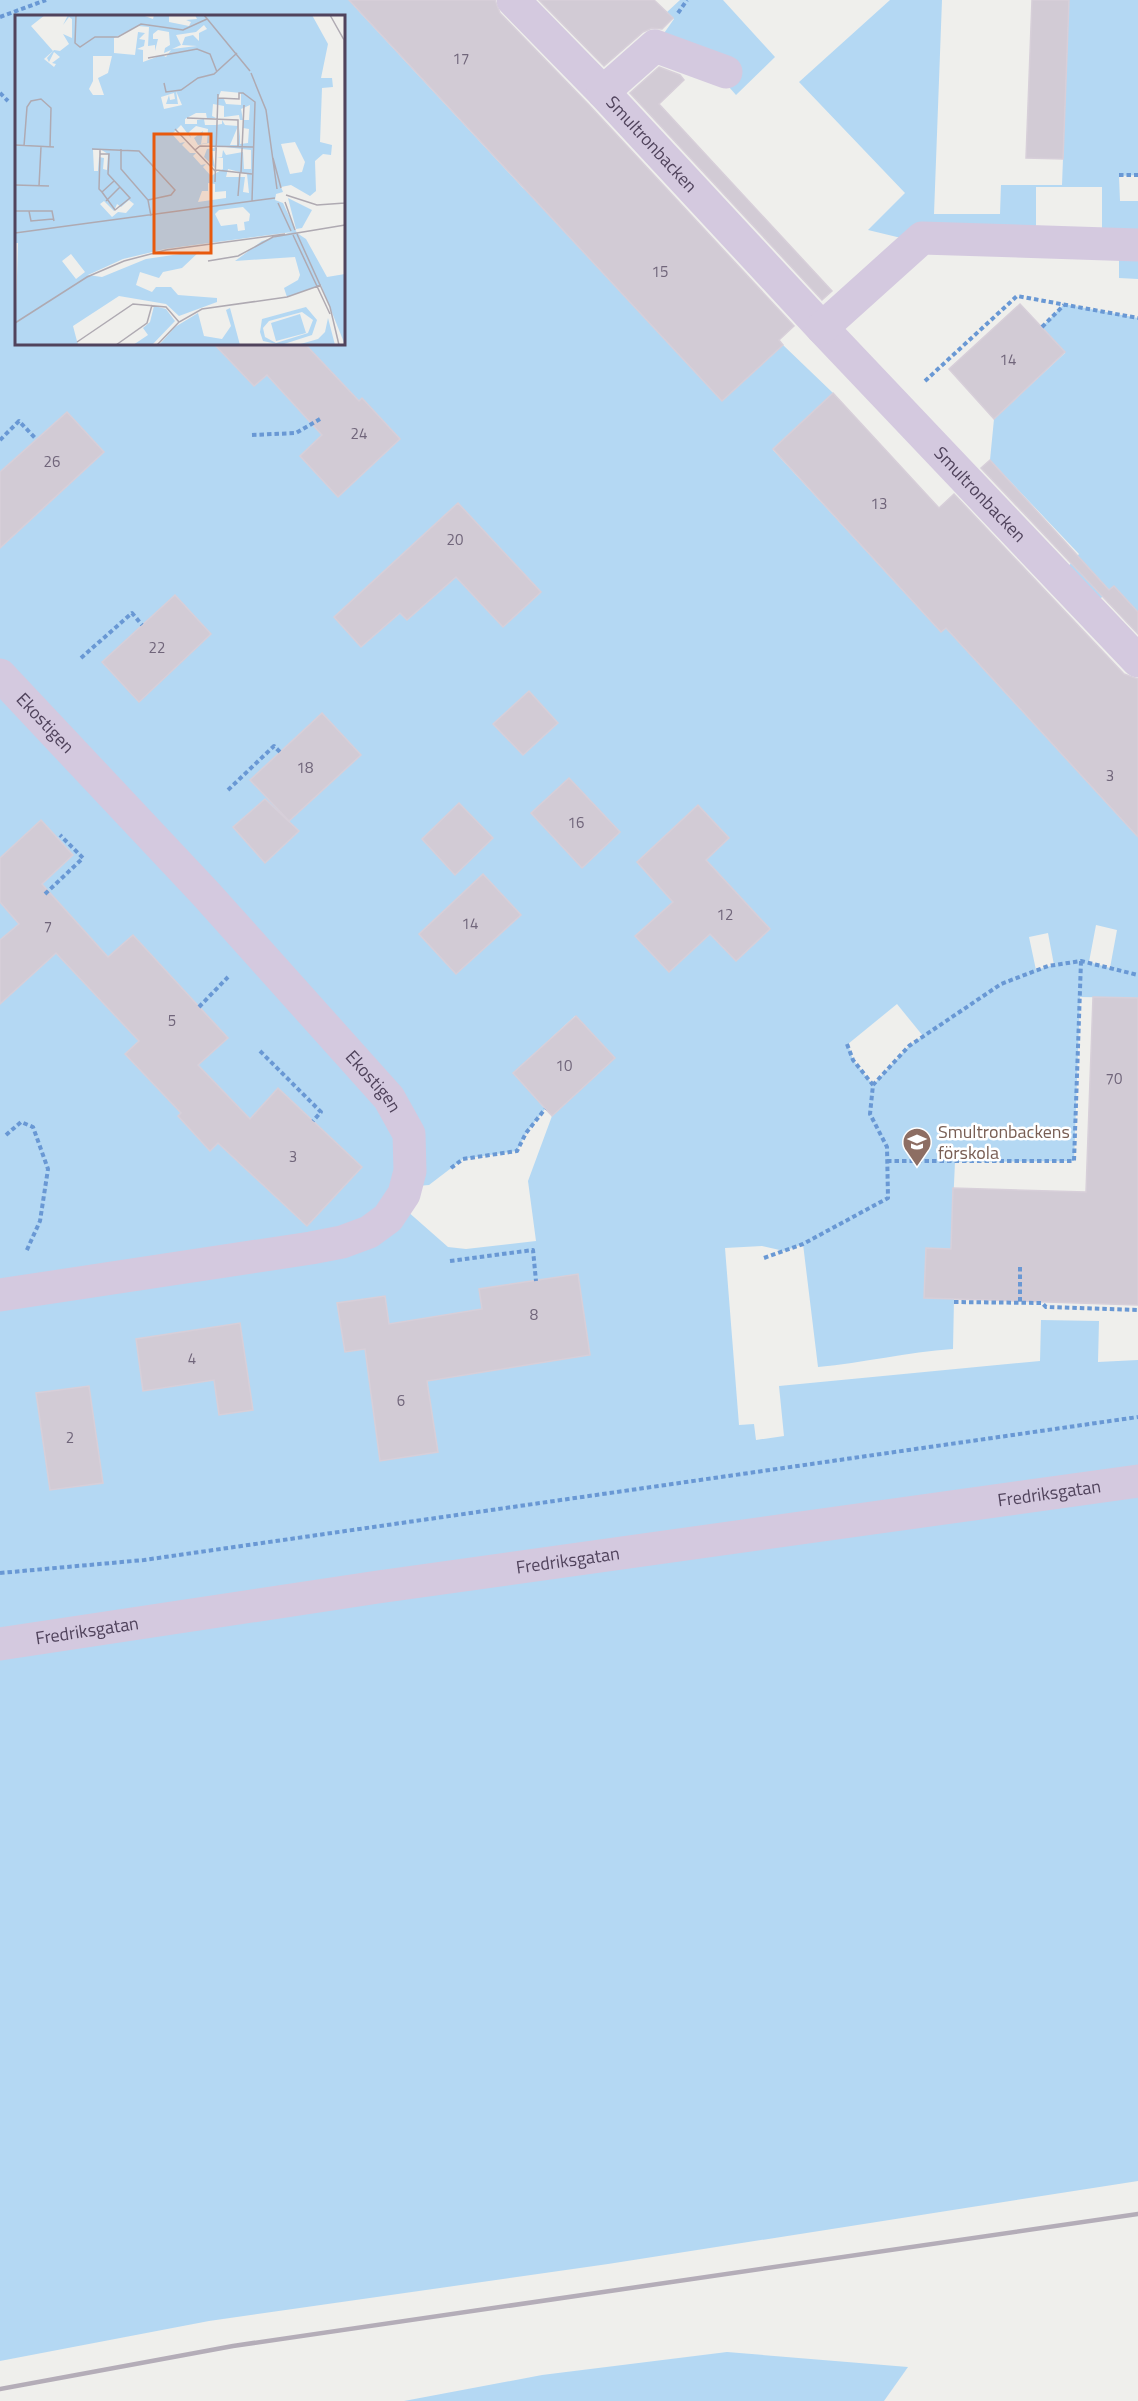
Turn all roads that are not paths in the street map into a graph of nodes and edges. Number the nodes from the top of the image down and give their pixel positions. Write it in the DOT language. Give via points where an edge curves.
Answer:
graph roads {
  1 [pos="513,0"];
  2 [pos="726,72"];
  3 [pos="603,92"];
  4 [pos="1138,245"];
  5 [pos="822,328"];
  6 [pos="1138,661"];
  7 [pos="0,675"];
  8 [pos="0,1295"];
  9 [pos="1138,1481"];
  10 [pos="0,1644"];
  1 -- 3 [label="street, Smultronbacken"];
  2 -- 3 [label="street, Smultronbacken" via="655,46"];
  3 -- 5 [label="street, Smultronbacken"];
  4 -- 5 [label="street" via="922,238"];
  5 -- 6 [label="street, Smultronbacken"];
  7 -- 8 [label="street, Ekostigen" via="206,894 389,1098 409,1134 410,1171 404,1194 388,1218 369,1232 342,1242"];
  9 -- 10 [label="street, Fredriksgatan"];
}
